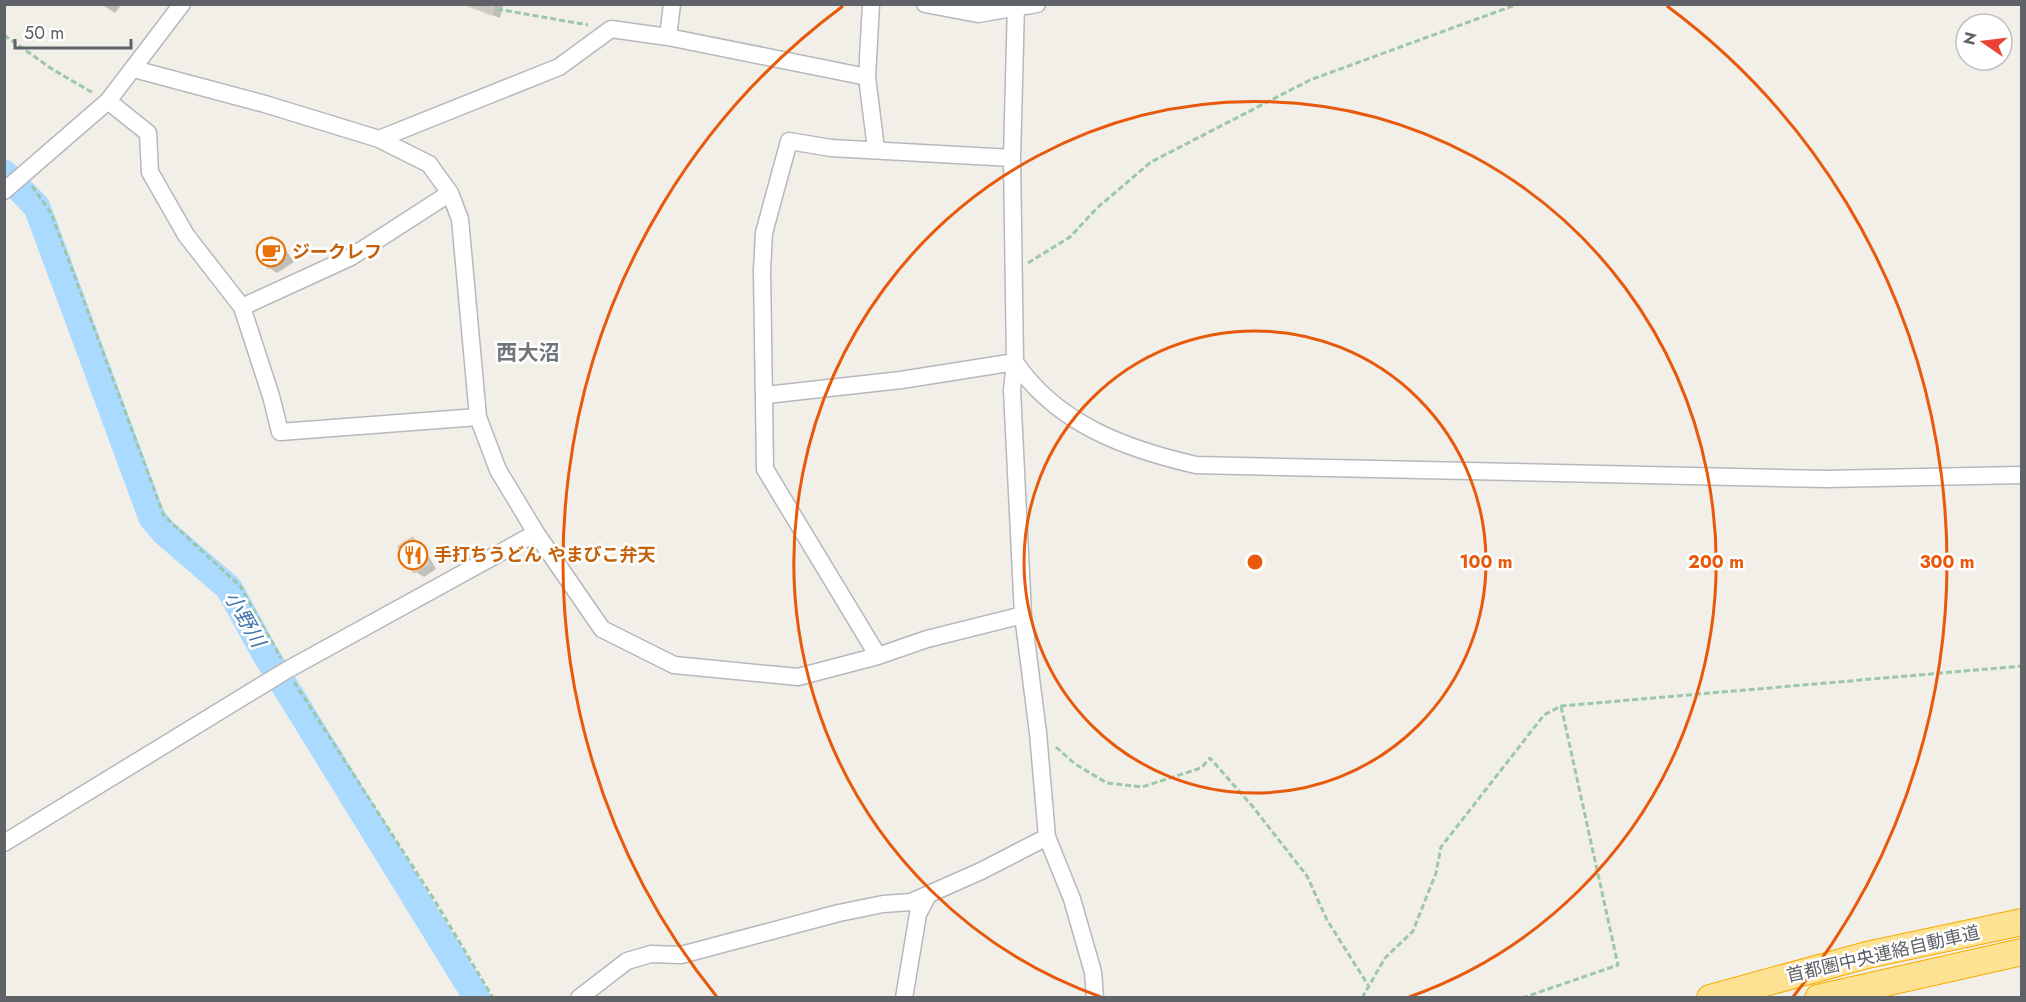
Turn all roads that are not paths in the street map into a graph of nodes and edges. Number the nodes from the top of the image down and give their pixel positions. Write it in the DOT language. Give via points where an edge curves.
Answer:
graph roads {
  1 [pos="182,4"];
  2 [pos="672,4"];
  3 [pos="871,4"];
  4 [pos="925,4"];
  5 [pos="1037,4"];
  6 [pos="1015,7"];
  7 [pos="668,37"];
  8 [pos="134,69"];
  9 [pos="867,77"];
  10 [pos="108,101"];
  11 [pos="379,139"];
  12 [pos="876,149"];
  13 [pos="1012,158"];
  14 [pos="6,189"];
  15 [pos="450,193"];
  16 [pos="242,307"];
  17 [pos="1015,362"];
  18 [pos="766,395"];
  19 [pos="478,417"];
  20 [pos="2022,475"];
  21 [pos="536,533"];
  22 [pos="1023,615"];
  23 [pos="878,656"];
  24 [pos="1047,837"];
  25 [pos="4,843"];
  26 [pos="927,897"];
  27 [pos="2022,922"];
  28 [pos="2022,952"];
  29 [pos="579,998"];
  30 [pos="904,998"];
  31 [pos="1095,998"];
  32 [pos="1710,998"];
  33 [pos="1818,998"];
  1 -- 8 [label="street"];
  2 -- 7 [label="street"];
  3 -- 9 [label="street"];
  4 -- 6 [label="street" via="978,14"];
  5 -- 6 [label="street"];
  6 -- 13 [label="street"];
  7 -- 9 [label="street"];
  7 -- 11 [label="street" via="611,29 559,67"];
  8 -- 10 [label="street"];
  8 -- 11 [label="street"];
  9 -- 12 [label="street"];
  10 -- 14 [label="street"];
  10 -- 16 [label="street" via="148,133 150,172 186,235"];
  11 -- 15 [label="street" via="429,164"];
  12 -- 13 [label="street"];
  12 -- 18 [label="street" via="831,148 789,141 764,233"];
  13 -- 17 [label="street"];
  15 -- 16 [label="street" via="351,257"];
  15 -- 19 [label="street" via="460,219"];
  16 -- 19 [label="street" via="280,432"];
  17 -- 18 [label="street"];
  17 -- 20 [label="street" via="1051,404 1106,438 1196,465 1826,479"];
  17 -- 22 [label="street" via="1012,390"];
  18 -- 23 [label="street" via="765,469"];
  19 -- 21 [label="street" via="498,470"];
  21 -- 23 [label="street" via="602,629 674,665 798,676"];
  21 -- 25 [label="street" via="286,670"];
  22 -- 23 [label="street" via="927,639"];
  22 -- 24 [label="street"];
  24 -- 26 [label="street"];
  24 -- 31 [label="street" via="1072,899 1093,972"];
  26 -- 29 [label="street" via="911,903 839,913 681,956 651,954 627,961"];
  26 -- 30 [label="street" via="918,914"];
  27 -- 32 [label="highway, 首都圏中央連絡自動車道" via="1867,955"];
  28 -- 33 [label="highway, 首都圏中央連絡自動車道"];
}
